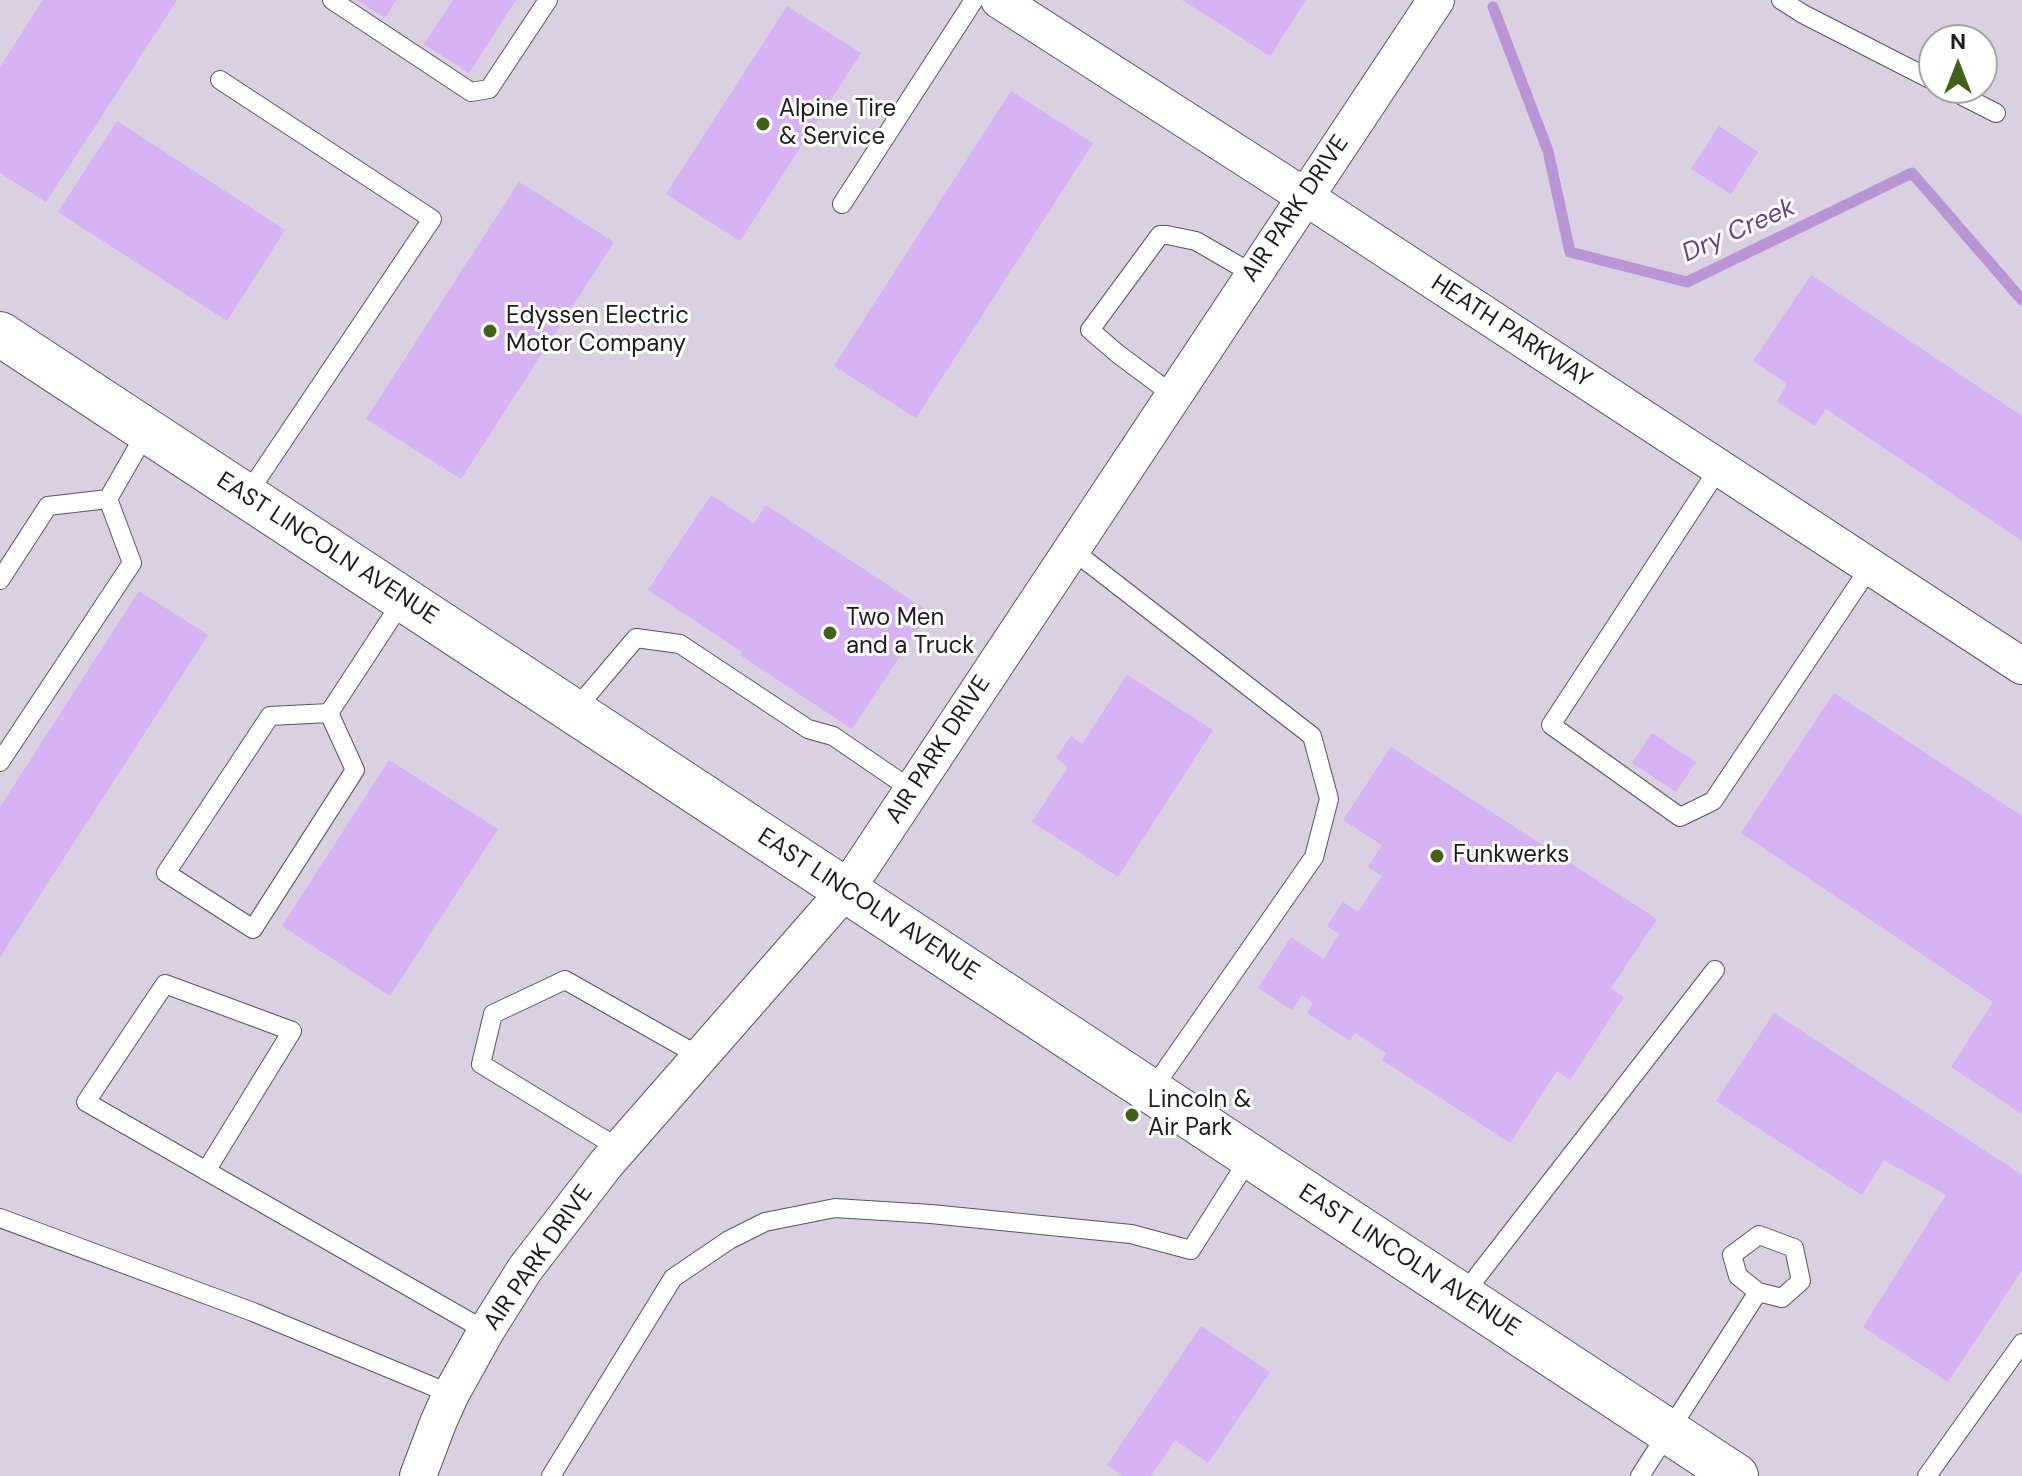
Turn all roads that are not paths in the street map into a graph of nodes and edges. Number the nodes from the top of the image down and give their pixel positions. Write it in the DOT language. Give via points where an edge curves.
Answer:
graph roads {
  1 [pos="332,0"];
  2 [pos="548,0"];
  3 [pos="974,0"];
  4 [pos="999,0"];
  5 [pos="1781,0"];
  6 [pos="1429,3"];
  7 [pos="1918,73"];
  8 [pos="220,80"];
  9 [pos="1978,104"];
  10 [pos="1996,113"];
  11 [pos="1304,196"];
  12 [pos="842,204"];
  13 [pos="1253,274"];
  14 [pos="0,334"];
  15 [pos="1173,395"];
  16 [pos="147,431"];
  17 [pos="1719,468"];
  18 [pos="246,496"];
  19 [pos="108,499"];
  20 [pos="1071,549"];
  21 [pos="1870,567"];
  22 [pos="0,580"];
  23 [pos="403,599"];
  24 [pos="2022,666"];
  25 [pos="574,711"];
  26 [pos="329,713"];
  27 [pos="0,762"];
  28 [pos="912,790"];
  29 [pos="846,890"];
  30 [pos="1715,970"];
  31 [pos="701,1057"];
  32 [pos="1151,1091"];
  33 [pos="620,1149"];
  34 [pos="1250,1157"];
  35 [pos="206,1171"];
  36 [pos="0,1218"];
  37 [pos="1758,1292"];
  38 [pos="1462,1296"];
  39 [pos="486,1331"];
  40 [pos="2022,1343"];
  41 [pos="451,1394"];
  42 [pos="1668,1432"];
  43 [pos="418,1476"];
  44 [pos="551,1476"];
  45 [pos="1640,1476"];
  46 [pos="1736,1476"];
  47 [pos="1927,1476"];
  1 -- 2 [label="lane" via="471,92 489,89"];
  3 -- 12 [label="lane"];
  4 -- 11 [label="street, HEATH PARKWAY"];
  5 -- 7 [label="lane"];
  6 -- 11 [label="street, AIR PARK DRIVE"];
  8 -- 18 [label="lane" via="432,219"];
  9 -- 10 [label="lane"];
  11 -- 13 [label="street, AIR PARK DRIVE"];
  11 -- 17 [label="street, HEATH PARKWAY"];
  13 -- 15 [label="street, AIR PARK DRIVE"];
  13 -- 15 [label="lane" via="1196,241 1160,235 1090,330"];
  14 -- 16 [label="street, EAST LINCOLN AVENUE"];
  15 -- 20 [label="street, AIR PARK DRIVE"];
  16 -- 18 [label="street, EAST LINCOLN AVENUE"];
  16 -- 19 [label="lane"];
  17 -- 21 [label="street, HEATH PARKWAY"];
  17 -- 21 [label="lane" via="1551,725 1680,817 1713,801"];
  18 -- 23 [label="street, EAST LINCOLN AVENUE"];
  19 -- 22 [label="lane" via="48,506"];
  19 -- 27 [label="lane" via="132,563"];
  20 -- 28 [label="street, AIR PARK DRIVE"];
  20 -- 32 [label="lane" via="1312,736 1329,799 1314,857"];
  21 -- 24 [label="street, HEATH PARKWAY"];
  23 -- 25 [label="street, EAST LINCOLN AVENUE"];
  23 -- 26 [label="lane"];
  25 -- 28 [label="lane" via="636,638 680,644"];
  25 -- 29 [label="street, EAST LINCOLN AVENUE"];
  26 -- 26 [label="lane" via="355,770 253,929 166,873 270,716"];
  28 -- 29 [label="street, AIR PARK DRIVE"];
  29 -- 31 [label="street, AIR PARK DRIVE"];
  29 -- 32 [label="street, EAST LINCOLN AVENUE"];
  30 -- 38 [label="lane"];
  31 -- 33 [label="street, AIR PARK DRIVE"];
  31 -- 33 [label="lane" via="565,980 493,1014 481,1064"];
  32 -- 34 [label="street, EAST LINCOLN AVENUE"];
  33 -- 39 [label="street, AIR PARK DRIVE" via="525,1269"];
  34 -- 38 [label="street, EAST LINCOLN AVENUE"];
  34 -- 44 [label="lane" via="1191,1250 1131,1234 931,1214 835,1208 765,1222 673,1278"];
  35 -- 35 [label="lane" via="86,1102 165,984 292,1031"];
  35 -- 39 [label="lane"];
  36 -- 41 [label="lane" via="253,1312"];
  37 -- 42 [label="lane"];
  38 -- 42 [label="street, EAST LINCOLN AVENUE"];
  39 -- 41 [label="street, AIR PARK DRIVE"];
  40 -- 47 [label="lane"];
  41 -- 43 [label="street, AIR PARK DRIVE"];
  42 -- 45 [label="lane"];
  42 -- 46 [label="street, EAST LINCOLN AVENUE"];
}
